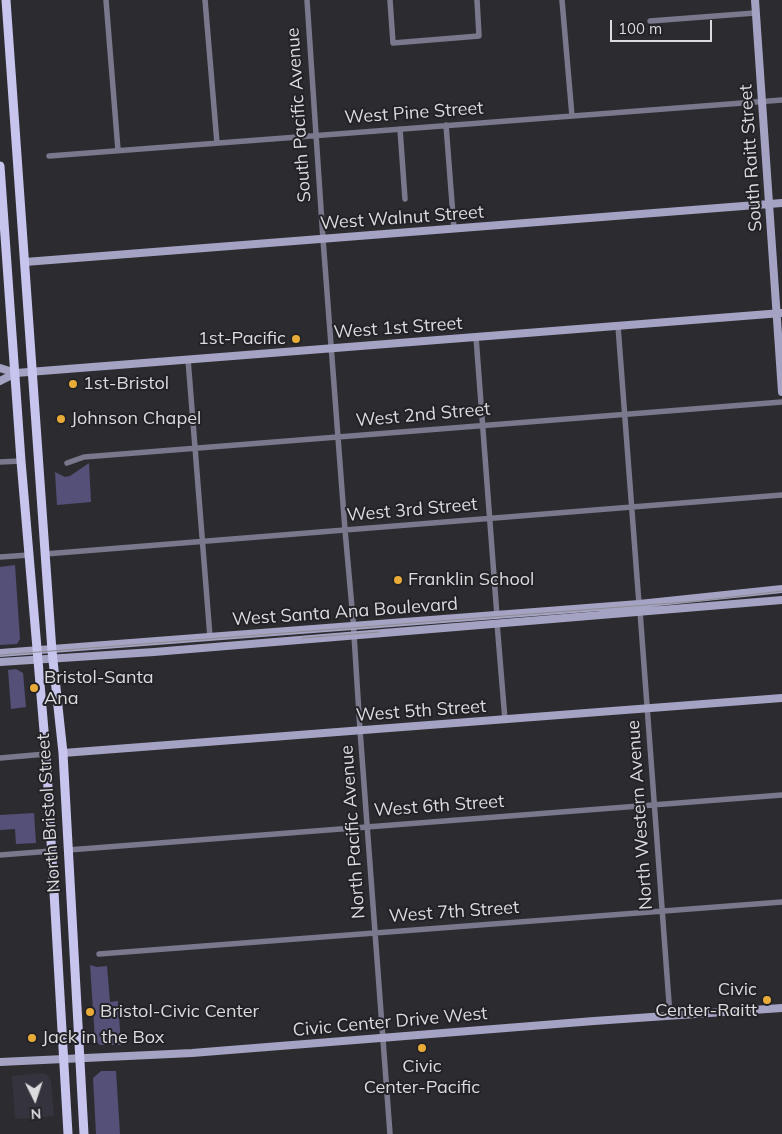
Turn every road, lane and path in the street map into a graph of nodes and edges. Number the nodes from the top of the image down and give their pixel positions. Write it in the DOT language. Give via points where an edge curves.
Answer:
graph roads {
  1 [pos="6,0"];
  2 [pos="106,0"];
  3 [pos="205,0"];
  4 [pos="307,0"];
  5 [pos="390,0"];
  6 [pos="477,0"];
  7 [pos="562,0"];
  8 [pos="754,0"];
  9 [pos="756,13"];
  10 [pos="650,21"];
  11 [pos="782,100"];
  12 [pos="762,102"];
  13 [pos="572,116"];
  14 [pos="446,125"];
  15 [pos="400,129"];
  16 [pos="315,135"];
  17 [pos="217,143"];
  18 [pos="118,150"];
  19 [pos="49,156"];
  20 [pos="0,166"];
  21 [pos="405,199"];
  22 [pos="782,203"];
  23 [pos="769,204"];
  24 [pos="454,229"];
  25 [pos="323,239"];
  26 [pos="25,262"];
  27 [pos="779,313"];
  28 [pos="618,326"];
  29 [pos="476,337"];
  30 [pos="331,348"];
  31 [pos="188,359"];
  32 [pos="0,368"];
  33 [pos="31,371"];
  34 [pos="16,372"];
  35 [pos="0,381"];
  36 [pos="782,392"];
  37 [pos="782,402"];
  38 [pos="625,414"];
  39 [pos="482,425"];
  40 [pos="338,436"];
  41 [pos="194,448"];
  42 [pos="21,461"];
  43 [pos="0,462"];
  44 [pos="67,463"];
  45 [pos="782,495"];
  46 [pos="631,507"];
  47 [pos="490,518"];
  48 [pos="345,530"];
  49 [pos="202,541"];
  50 [pos="45,554"];
  51 [pos="29,555"];
  52 [pos="0,557"];
  53 [pos="782,590"];
  54 [pos="782,600"];
  55 [pos="640,608"];
  56 [pos="497,619"];
  57 [pos="354,626"];
  58 [pos="354,635"];
  59 [pos="210,638"];
  60 [pos="0,653"];
  61 [pos="52,654"];
  62 [pos="37,655"];
  63 [pos="0,662"];
  64 [pos="782,698"];
  65 [pos="647,709"];
  66 [pos="504,720"];
  67 [pos="360,730"];
  68 [pos="63,753"];
  69 [pos="46,754"];
  70 [pos="0,758"];
  71 [pos="782,795"];
  72 [pos="654,804"];
  73 [pos="368,826"];
  74 [pos="68,850"];
  75 [pos="52,851"];
  76 [pos="0,855"];
  77 [pos="782,902"];
  78 [pos="662,911"];
  79 [pos="376,933"];
  80 [pos="99,954"];
  81 [pos="782,1008"];
  82 [pos="670,1016"];
  83 [pos="383,1038"];
  84 [pos="64,1058"];
  85 [pos="80,1058"];
  86 [pos="0,1062"];
  87 [pos="68,1134"];
  88 [pos="84,1134"];
  89 [pos="390,1134"];
  1 -- 26 [label="main road, North Bristol Street"];
  2 -- 18 [label="street"];
  3 -- 17 [label="street"];
  4 -- 16 [label="street, South Pacific Avenue"];
  5 -- 6 [label="street" via="393,43 479,36"];
  7 -- 13 [label="street"];
  8 -- 9 [label="main road, South Raitt Street"];
  9 -- 10 [label="street"];
  9 -- 12 [label="main road, South Raitt Street"];
  11 -- 12 [label="street, West Pine Street"];
  12 -- 13 [label="street, West Pine Street"];
  12 -- 23 [label="main road, South Raitt Street"];
  13 -- 14 [label="street, West Pine Street"];
  14 -- 15 [label="street, West Pine Street"];
  14 -- 24 [label="street"];
  15 -- 16 [label="street, West Pine Street"];
  15 -- 21 [label="street"];
  16 -- 17 [label="street, West Pine Street"];
  16 -- 25 [label="street, South Pacific Avenue"];
  17 -- 18 [label="street, West Pine Street"];
  18 -- 19 [label="street, West Pine Street"];
  20 -- 34 [label="main road, North Bristol Street"];
  22 -- 23 [label="main road, West Walnut Street"];
  23 -- 24 [label="main road, West Walnut Street"];
  23 -- 27 [label="main road, South Raitt Street"];
  24 -- 25 [label="main road, West Walnut Street"];
  25 -- 26 [label="main road, West Walnut Street"];
  25 -- 30 [label="street, South Pacific Avenue"];
  26 -- 33 [label="main road, North Bristol Street"];
  27 -- 28 [label="main road, West 1st Street"];
  27 -- 36 [label="main road, South Raitt Street"];
  28 -- 29 [label="main road, West 1st Street"];
  28 -- 38 [label="street, North Western Avenue"];
  29 -- 30 [label="main road, West 1st Street"];
  29 -- 39 [label="street"];
  30 -- 31 [label="main road, West 1st Street"];
  30 -- 40 [label="street, North Pacific Avenue"];
  31 -- 33 [label="main road, West 1st Street"];
  31 -- 41 [label="street"];
  32 -- 34 [label="main road, West 1st Street"];
  33 -- 34 [label="main road, West 1st Street"];
  33 -- 50 [label="main road, North Bristol Street"];
  34 -- 35 [label="main road, West 1st Street"];
  34 -- 42 [label="main road, North Bristol Street"];
  37 -- 38 [label="street, West 2nd Street"];
  38 -- 39 [label="street, West 2nd Street"];
  38 -- 46 [label="street, North Western Avenue"];
  39 -- 40 [label="street, West 2nd Street"];
  39 -- 47 [label="street"];
  40 -- 41 [label="street, West 2nd Street"];
  40 -- 48 [label="street, North Pacific Avenue"];
  41 -- 44 [label="street, West 2nd Street" via="84,457"];
  41 -- 49 [label="street"];
  42 -- 43 [label="street"];
  42 -- 51 [label="main road, North Bristol Street"];
  45 -- 46 [label="street, West 3rd Street"];
  46 -- 47 [label="street, West 3rd Street"];
  46 -- 55 [label="street, North Western Avenue"];
  47 -- 48 [label="street, West 3rd Street"];
  47 -- 56 [label="street"];
  48 -- 49 [label="street, West 3rd Street"];
  48 -- 57 [label="street, North Pacific Avenue"];
  49 -- 50 [label="street, West 3rd Street"];
  49 -- 59 [label="street"];
  50 -- 61 [label="main road, North Bristol Street"];
  51 -- 52 [label="street"];
  51 -- 62 [label="main road, North Bristol Street"];
  53 -- 55 [label="main road, West Santa Ana Boulevard"];
  54 -- 55 [label="main road, West Santa Ana Boulevard"];
  55 -- 56 [label="main road, West Santa Ana Boulevard"];
  55 -- 65 [label="street, North Western Avenue"];
  56 -- 57 [label="main road, West Santa Ana Boulevard"];
  56 -- 58 [label="main road, West Santa Ana Boulevard"];
  56 -- 66 [label="street"];
  57 -- 58 [label="street, North Pacific Avenue"];
  57 -- 59 [label="main road, West Santa Ana Boulevard"];
  58 -- 61 [label="main road, West Santa Ana Boulevard"];
  58 -- 67 [label="street, North Pacific Avenue"];
  59 -- 61 [label="main road, West Santa Ana Boulevard"];
  60 -- 62 [label="main road, West Santa Ana Boulevard"];
  61 -- 62 [label="main road, West Santa Ana Boulevard"];
  61 -- 68 [label="main road, North Bristol Street"];
  62 -- 63 [label="main road, West Santa Ana Boulevard"];
  62 -- 69 [label="main road, North Bristol Street"];
  64 -- 65 [label="main road, West 5th Street"];
  65 -- 66 [label="main road, West 5th Street"];
  65 -- 72 [label="street, North Western Avenue"];
  66 -- 67 [label="main road, West 5th Street"];
  67 -- 68 [label="main road, West 5th Street"];
  67 -- 73 [label="street, North Pacific Avenue"];
  68 -- 74 [label="main road, North Bristol Street"];
  69 -- 70 [label="street"];
  69 -- 75 [label="main road, North Bristol Street"];
  71 -- 72 [label="street, West 6th Street"];
  72 -- 73 [label="street, West 6th Street"];
  72 -- 78 [label="street, North Western Avenue"];
  73 -- 74 [label="street, West 6th Street"];
  73 -- 79 [label="street, North Pacific Avenue"];
  74 -- 85 [label="main road, North Bristol Street"];
  75 -- 76 [label="street"];
  75 -- 84 [label="main road, North Bristol Street"];
  77 -- 78 [label="street, West 7th Street"];
  78 -- 79 [label="street, West 7th Street"];
  78 -- 82 [label="street, North Western Avenue"];
  79 -- 80 [label="street, West 7th Street"];
  79 -- 83 [label="street, North Pacific Avenue"];
  81 -- 82 [label="main road, Civic Center Drive West"];
  82 -- 83 [label="main road, Civic Center Drive West"];
  83 -- 85 [label="main road, Civic Center Drive West" via="157,1056"];
  83 -- 89 [label="street, North Pacific Avenue"];
  84 -- 85 [label="main road, Civic Center Drive West"];
  84 -- 86 [label="main road, Civic Center Drive West"];
  84 -- 87 [label="main road, North Bristol Street"];
  85 -- 88 [label="main road, North Bristol Street"];
}
